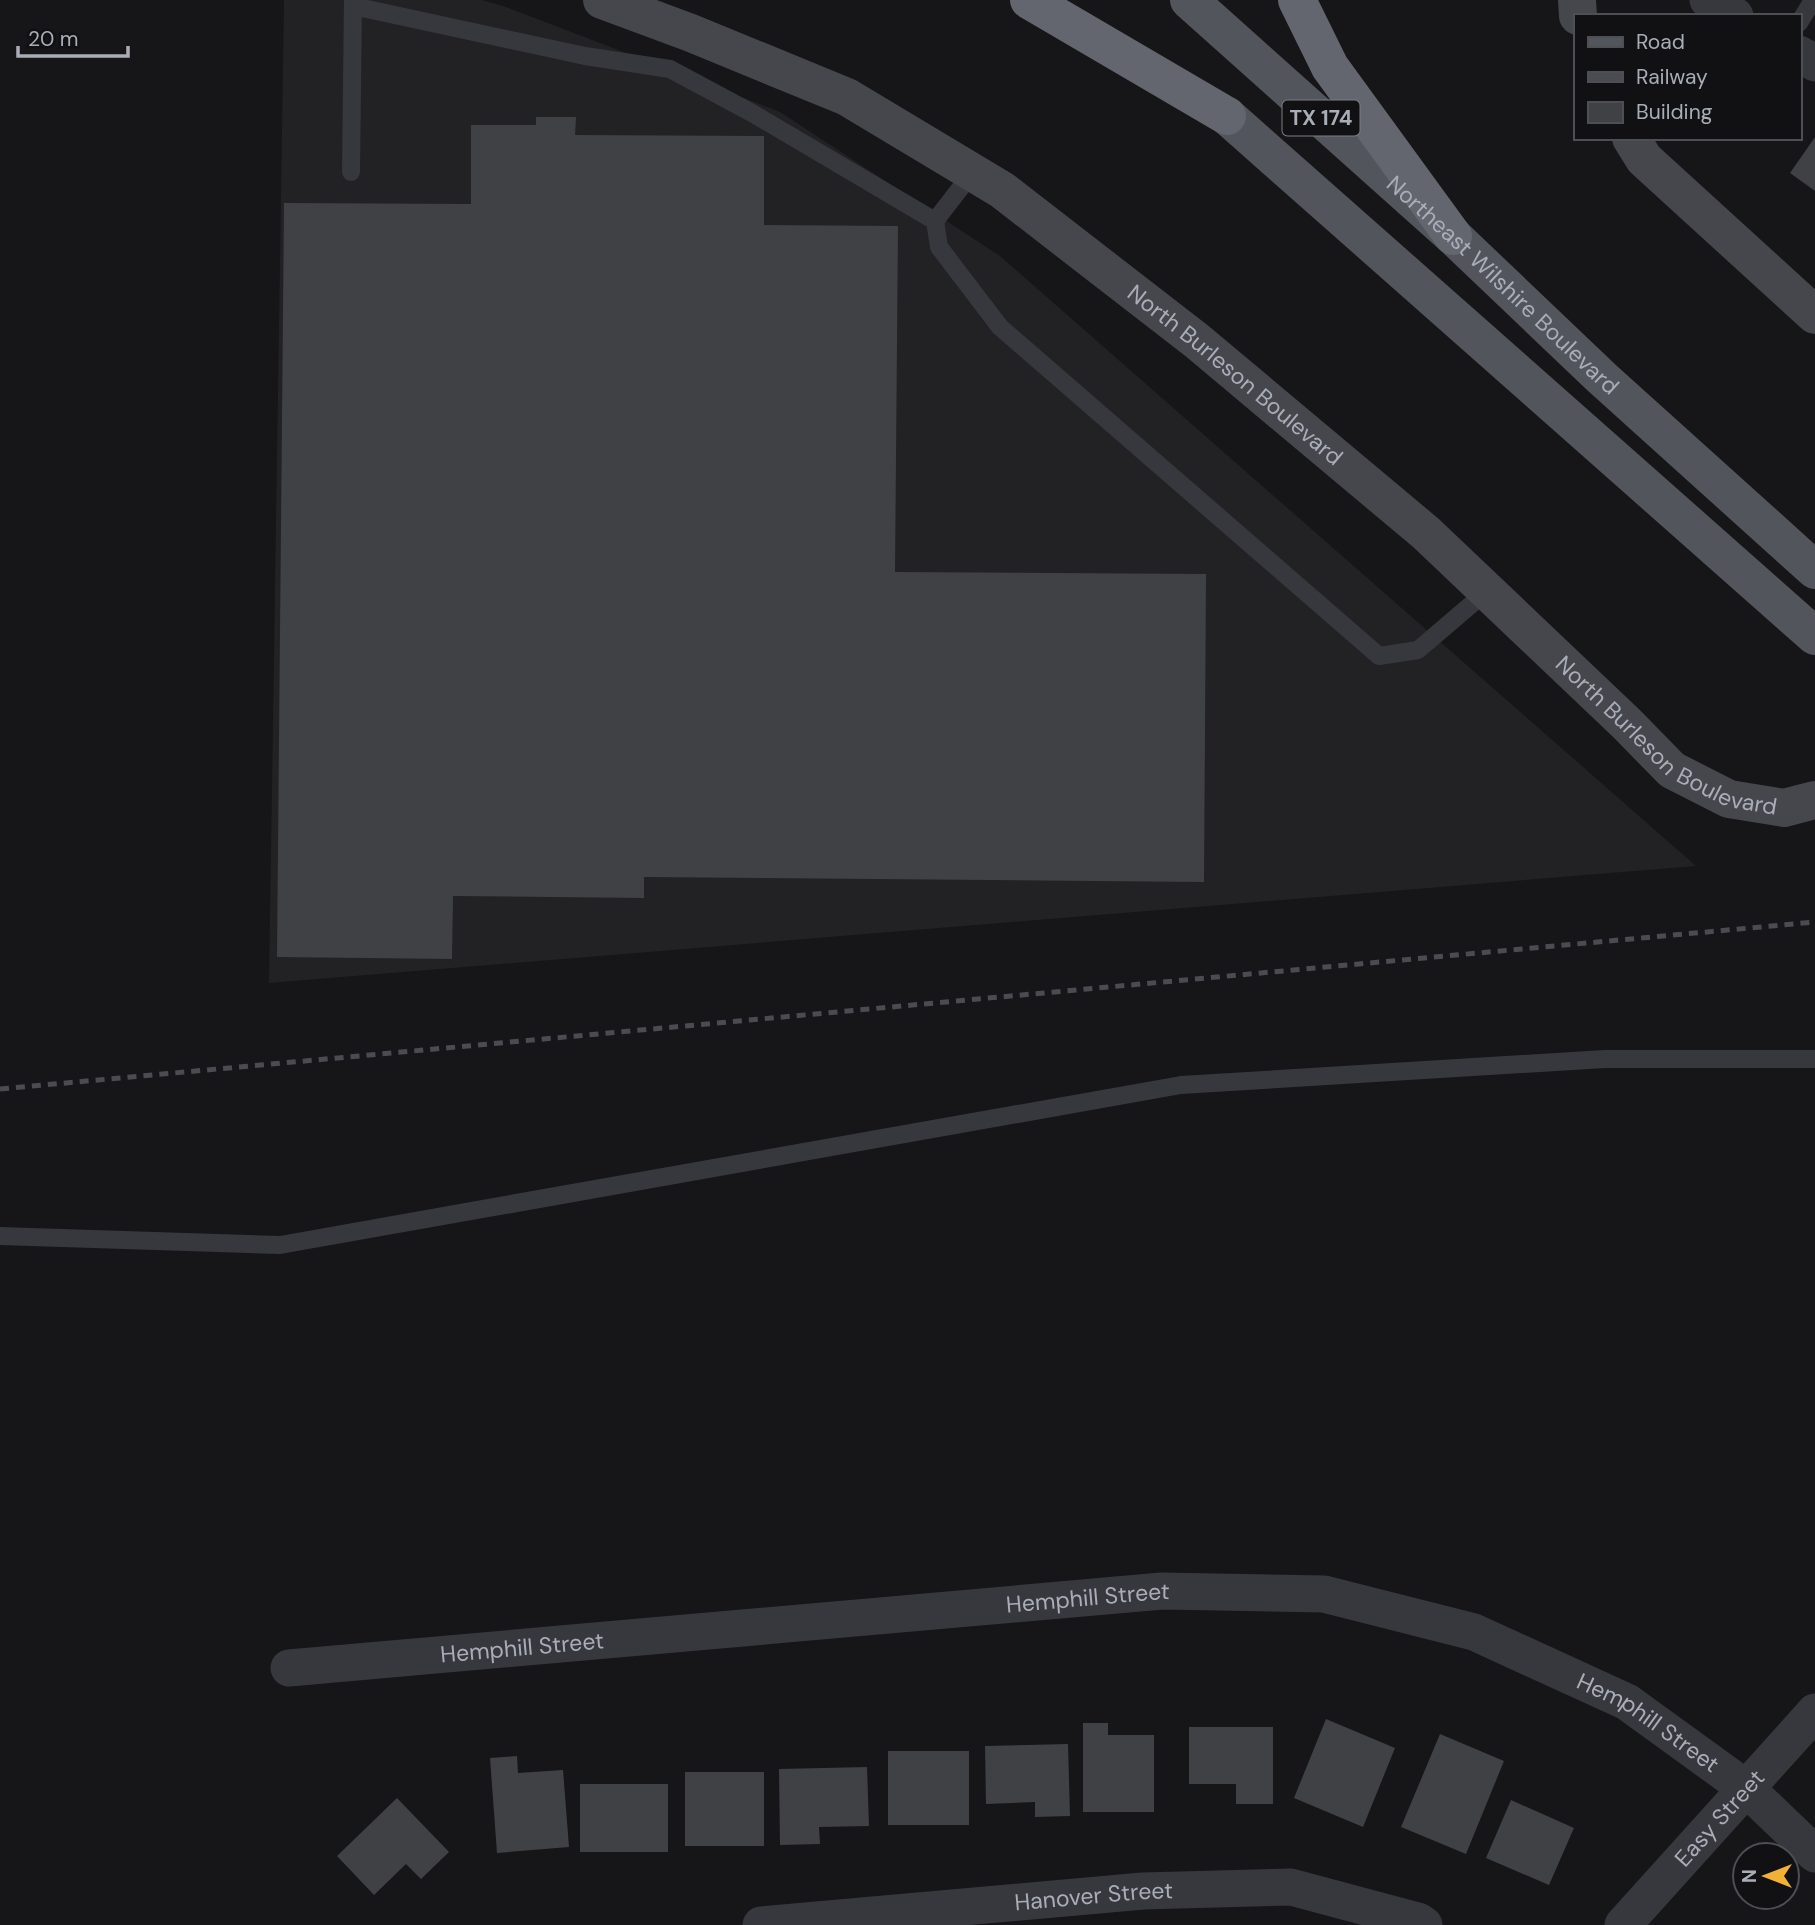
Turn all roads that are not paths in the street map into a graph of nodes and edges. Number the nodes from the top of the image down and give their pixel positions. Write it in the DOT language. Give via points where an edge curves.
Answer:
graph roads {
  1 [pos="603,0"];
  2 [pos="1029,0"];
  3 [pos="1189,0"];
  4 [pos="1297,0"];
  5 [pos="1708,0"];
  6 [pos="1813,0"];
  7 [pos="353,3"];
  8 [pos="1732,14"];
  9 [pos="1801,20"];
  10 [pos="1227,116"];
  11 [pos="1632,140"];
  12 [pos="351,172"];
  13 [pos="972,173"];
  14 [pos="935,221"];
  15 [pos="1453,236"];
  16 [pos="1815,314"];
  17 [pos="1815,570"];
  18 [pos="1487,591"];
  19 [pos="1815,636"];
  20 [pos="1815,800"];
  21 [pos="1815,1059"];
  22 [pos="0,1236"];
  23 [pos="289,1668"];
  24 [pos="1815,1713"];
  25 [pos="1747,1789"];
  26 [pos="1815,1854"];
  27 [pos="761,1925"];
  28 [pos="1424,1925"];
  29 [pos="1623,1925"];
  1 -- 13 [label="main road, North Burleson Boulevard" via="847,97"];
  2 -- 10 [label="highway"];
  3 -- 15 [label="main road, Northeast Wilshire Boulevard / TX 174"];
  4 -- 15 [label="highway" via="1330,67"];
  5 -- 8 [label="street"];
  6 -- 9 [label="lane"];
  7 -- 12 [label="lane"];
  7 -- 14 [label="lane" via="585,56 670,69"];
  10 -- 19 [label="main road"];
  11 -- 16 [label="main road" via="1644,159"];
  13 -- 14 [label="lane"];
  13 -- 18 [label="main road, North Burleson Boulevard" via="1002,190 1197,341 1426,533"];
  14 -- 18 [label="lane" via="939,247 1000,327 1379,656 1418,650"];
  15 -- 17 [label="main road, Northeast Wilshire Boulevard / TX 174"];
  18 -- 20 [label="main road, North Burleson Boulevard" via="1672,770 1729,799 1784,808"];
  21 -- 22 [label="lane" via="1605,1059 1181,1085 280,1245"];
  23 -- 25 [label="street, Hemphill Street" via="1162,1591 1324,1594 1474,1632 1627,1702"];
  24 -- 25 [label="street, Easy Street"];
  25 -- 26 [label="street, Hemphill Street"];
  25 -- 29 [label="street, Easy Street"];
  27 -- 28 [label="street, Hanover Street" via="1143,1891 1291,1888"];
}
